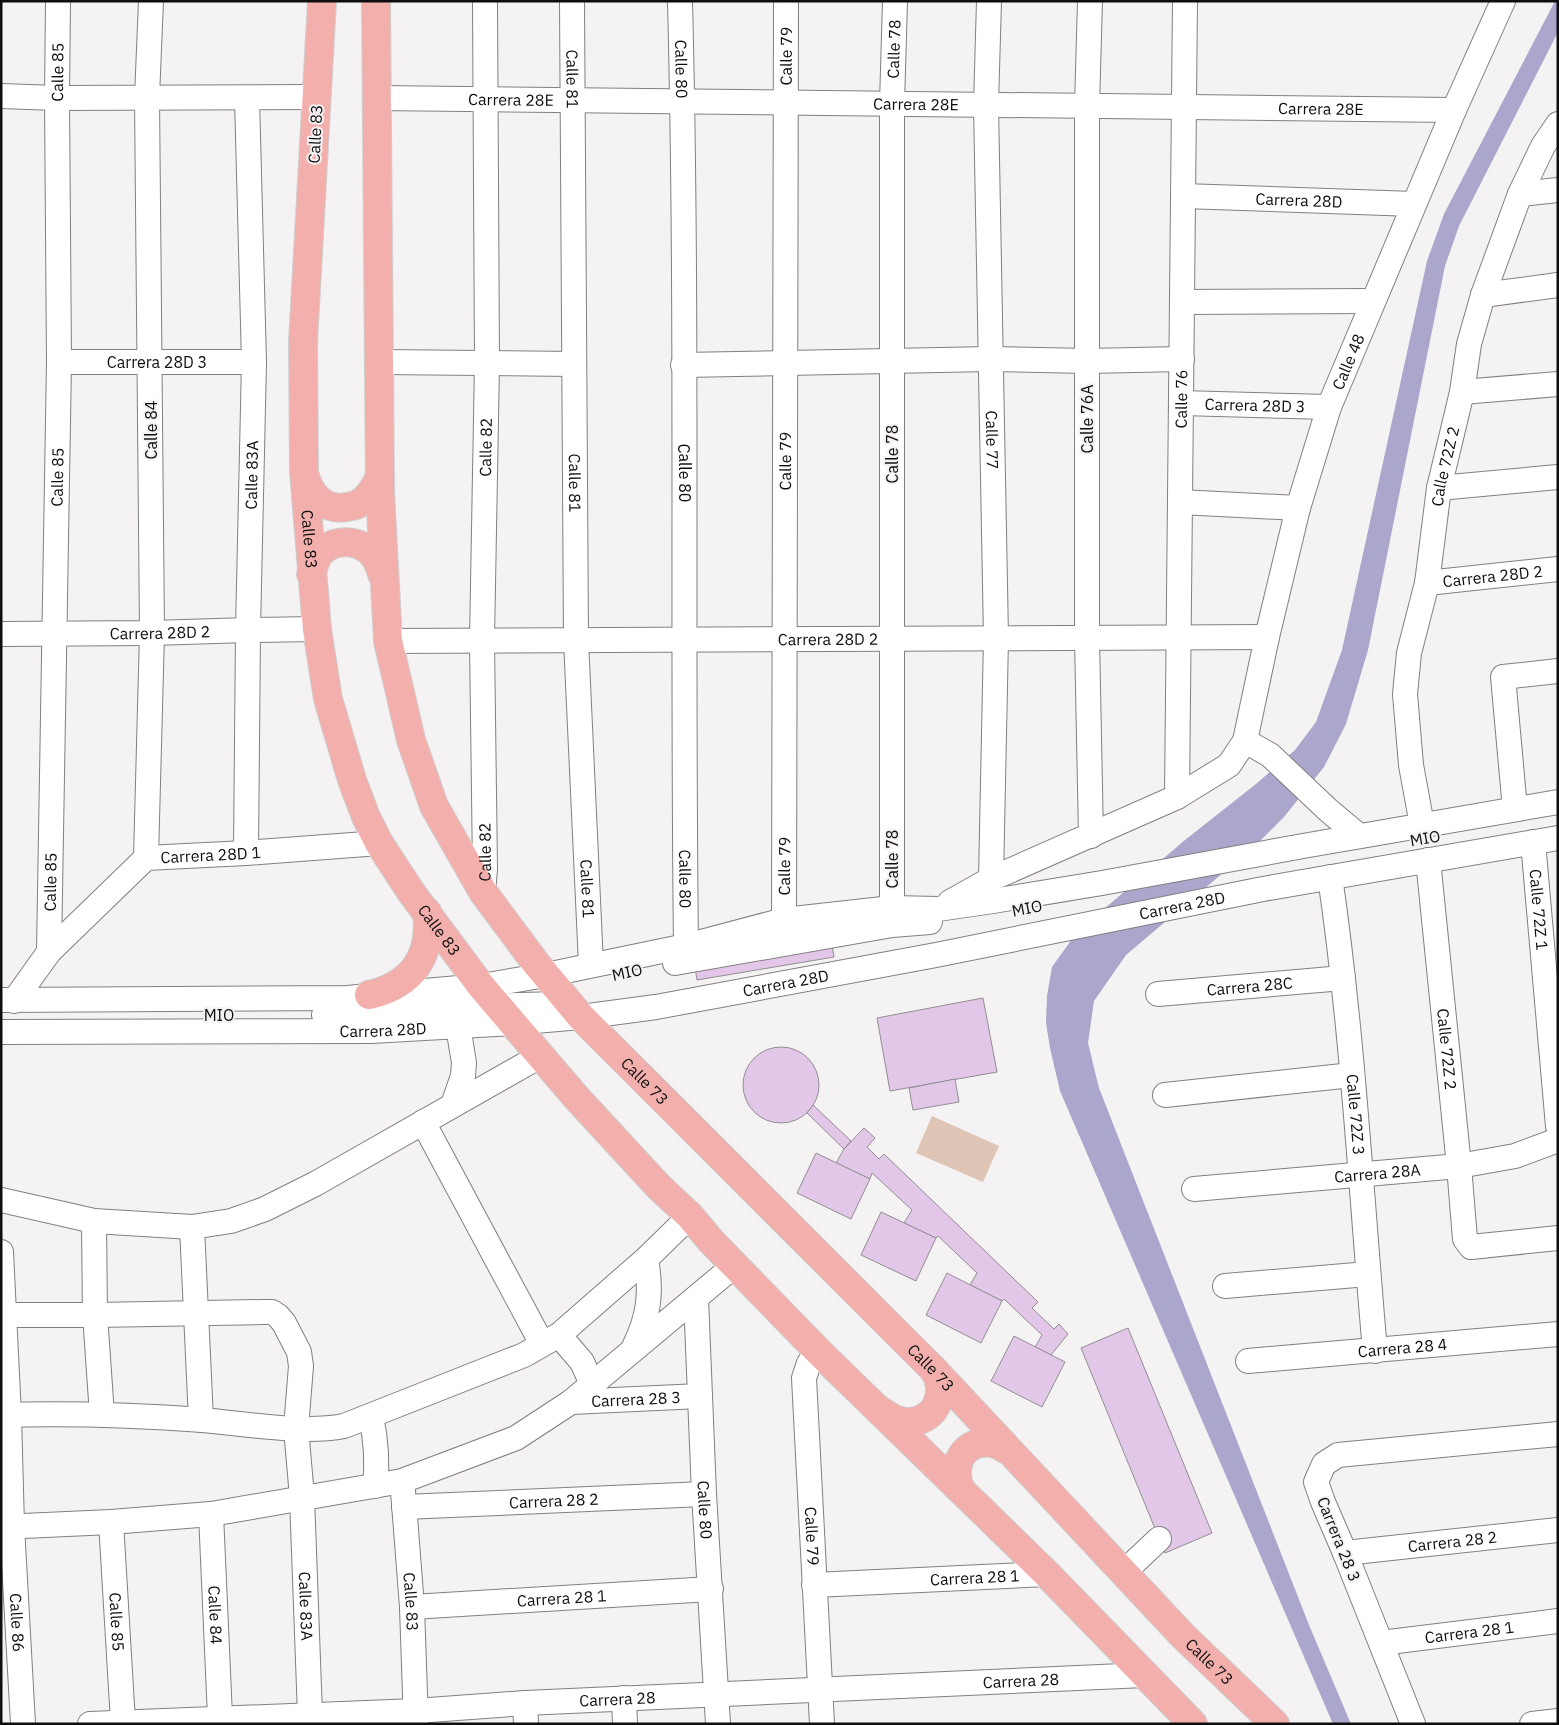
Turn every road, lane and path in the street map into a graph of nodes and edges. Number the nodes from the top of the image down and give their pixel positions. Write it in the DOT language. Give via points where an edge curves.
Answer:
graph roads {
  1 [pos="58,1"];
  2 [pos="151,1"];
  3 [pos="322,1"];
  4 [pos="376,1"];
  5 [pos="485,1"];
  6 [pos="572,1"];
  7 [pos="680,1"];
  8 [pos="786,1"];
  9 [pos="895,1"];
  10 [pos="990,1"];
  11 [pos="1090,1"];
  12 [pos="1185,1"];
  13 [pos="1502,1"];
  14 [pos="1,96"];
  15 [pos="148,97"];
  16 [pos="317,97"];
  17 [pos="57,98"];
  18 [pos="247,98"];
  19 [pos="377,98"];
  20 [pos="486,100"];
  21 [pos="572,100"];
  22 [pos="682,102"];
  23 [pos="786,103"];
  24 [pos="892,104"];
  25 [pos="986,105"];
  26 [pos="1087,106"];
  27 [pos="1184,107"];
  28 [pos="1454,110"];
  29 [pos="1558,124"];
  30 [pos="1558,190"];
  31 [pos="1520,194"];
  32 [pos="1183,196"];
  33 [pos="1414,204"];
  34 [pos="1558,285"];
  35 [pos="1483,295"];
  36 [pos="1373,301"];
  37 [pos="1182,302"];
  38 [pos="990,359"];
  39 [pos="1182,359"];
  40 [pos="892,361"];
  41 [pos="1087,361"];
  42 [pos="58,362"];
  43 [pos="151,362"];
  44 [pos="254,362"];
  45 [pos="378,362"];
  46 [pos="785,362"];
  47 [pos="487,363"];
  48 [pos="574,364"];
  49 [pos="683,365"];
  50 [pos="1558,384"];
  51 [pos="1462,392"];
  52 [pos="1181,403"];
  53 [pos="1329,407"];
  54 [pos="304,472"];
  55 [pos="380,477"];
  56 [pos="1558,478"];
  57 [pos="1439,488"];
  58 [pos="1180,502"];
  59 [pos="1298,508"];
  60 [pos="1558,569"];
  61 [pos="311,574"];
  62 [pos="385,580"];
  63 [pos="1427,583"];
  64 [pos="317,629"];
  65 [pos="248,630"];
  66 [pos="54,633"];
  67 [pos="152,633"];
  68 [pos="1,634"];
  69 [pos="1267,636"];
  70 [pos="1179,637"];
  71 [pos="892,638"];
  72 [pos="996,638"];
  73 [pos="1087,638"];
  74 [pos="785,639"];
  75 [pos="576,640"];
  76 [pos="684,640"];
  77 [pos="388,641"];
  78 [pos="482,641"];
  79 [pos="1558,671"];
  80 [pos="1245,741"];
  81 [pos="1177,797"];
  82 [pos="1558,802"];
  83 [pos="1515,809"];
  84 [pos="1558,814"];
  85 [pos="1422,825"];
  86 [pos="1558,826"];
  87 [pos="1090,836"];
  88 [pos="1359,836"];
  89 [pos="1558,838"];
  90 [pos="1533,842"];
  91 [pos="379,843"];
  92 [pos="246,854"];
  93 [pos="146,858"];
  94 [pos="1428,860"];
  95 [pos="1282,868"];
  96 [pos="1330,878"];
  97 [pos="991,879"];
  98 [pos="1095,890"];
  99 [pos="483,892"];
  100 [pos="892,908"];
  101 [pos="938,908"];
  102 [pos="427,912"];
  103 [pos="784,920"];
  104 [pos="686,946"];
  105 [pos="49,952"];
  106 [pos="592,966"];
  107 [pos="1343,978"];
  108 [pos="1158,994"];
  109 [pos="369,995"];
  110 [pos="564,996"];
  111 [pos="496,1005"];
  112 [pos="6,1006"];
  113 [pos="458,1026"];
  114 [pos="1,1032"];
  115 [pos="540,1056"];
  116 [pos="1352,1075"];
  117 [pos="1165,1096"];
  118 [pos="452,1106"];
  119 [pos="423,1122"];
  120 [pos="1558,1126"];
  121 [pos="1558,1140"];
  122 [pos="1459,1166"];
  123 [pos="1360,1174"];
  124 [pos="1194,1189"];
  125 [pos="1,1200"];
  126 [pos="690,1216"];
  127 [pos="94,1220"];
  128 [pos="192,1227"];
  129 [pos="1558,1238"];
  130 [pos="1,1252"];
  131 [pos="646,1259"];
  132 [pos="735,1265"];
  133 [pos="1368,1274"];
  134 [pos="1225,1286"];
  135 [pos="696,1298"];
  136 [pos="3,1308"];
  137 [pos="195,1312"];
  138 [pos="95,1315"];
  139 [pos="1558,1334"];
  140 [pos="551,1340"];
  141 [pos="633,1350"];
  142 [pos="1375,1351"];
  143 [pos="819,1352"];
  144 [pos="1248,1361"];
  145 [pos="934,1370"];
  146 [pos="592,1384"];
  147 [pos="700,1396"];
  148 [pos="571,1402"];
  149 [pos="876,1408"];
  150 [pos="102,1415"];
  151 [pos="371,1416"];
  152 [pos="201,1420"];
  153 [pos="7,1421"];
  154 [pos="296,1428"];
  155 [pos="1558,1434"];
  156 [pos="1008,1450"];
  157 [pos="402,1481"];
  158 [pos="375,1486"];
  159 [pos="960,1488"];
  160 [pos="704,1494"];
  161 [pos="302,1497"];
  162 [pos="404,1507"];
  163 [pos="211,1514"];
  164 [pos="111,1522"];
  165 [pos="8,1523"];
  166 [pos="1558,1530"];
  167 [pos="1159,1539"];
  168 [pos="1345,1553"];
  169 [pos="1124,1572"];
  170 [pos="1047,1574"];
  171 [pos="814,1585"];
  172 [pos="711,1589"];
  173 [pos="412,1607"];
  174 [pos="1558,1620"];
  175 [pos="1381,1643"];
  176 [pos="1144,1675"];
  177 [pos="819,1689"];
  178 [pos="717,1694"];
  179 [pos="624,1698"];
  180 [pos="526,1713"];
  181 [pos="310,1714"];
  182 [pos="220,1717"];
  183 [pos="416,1717"];
  184 [pos="1558,1721"];
  185 [pos="124,1722"];
  186 [pos="24,1724"];
  187 [pos="90,1724"];
  188 [pos="625,1724"];
  189 [pos="718,1724"];
  190 [pos="822,1724"];
  191 [pos="1193,1724"];
  192 [pos="1275,1724"];
  193 [pos="1413,1724"];
  194 [pos="1532,1724"];
  1 -- 17 [label="street, Calle 85"];
  2 -- 15 [label="street, Calle 84"];
  3 -- 16 [label="main road, Calle 83"];
  4 -- 19 [label="main road"];
  5 -- 20 [label="street, Calle 82"];
  6 -- 21 [label="street, Calle 81"];
  7 -- 22 [label="street, Calle 80"];
  8 -- 23 [label="street, Calle 79"];
  9 -- 24 [label="street, Calle 78"];
  10 -- 25 [label="street, Calle 77"];
  11 -- 26 [label="street, Calle 76A"];
  12 -- 27 [label="street, Calle 76"];
  13 -- 28 [label="street, Calle 48"];
  14 -- 17 [label="street"];
  15 -- 17 [label="street"];
  15 -- 18 [label="street"];
  15 -- 43 [label="street, Calle 84"];
  16 -- 18 [label="street"];
  16 -- 54 [label="main road, Calle 83" via="302,342"];
  17 -- 42 [label="street, Calle 85"];
  18 -- 44 [label="street, Calle 83A"];
  19 -- 20 [label="street, Carrera 28E"];
  19 -- 45 [label="main road"];
  20 -- 21 [label="street, Carrera 28E"];
  20 -- 47 [label="street, Calle 82"];
  21 -- 22 [label="street, Carrera 28E"];
  21 -- 48 [label="street, Calle 81"];
  22 -- 23 [label="street, Carrera 28E"];
  22 -- 49 [label="street, Calle 80"];
  23 -- 24 [label="street, Carrera 28E"];
  23 -- 46 [label="street, Calle 79"];
  24 -- 25 [label="street, Carrera 28E"];
  24 -- 40 [label="street, Calle 78"];
  25 -- 26 [label="street, Carrera 28E"];
  25 -- 38 [label="street, Calle 77"];
  26 -- 27 [label="street, Carrera 28E"];
  26 -- 41 [label="street, Calle 76A"];
  27 -- 28 [label="street, Carrera 28E"];
  27 -- 32 [label="street, Calle 76"];
  28 -- 33 [label="street, Calle 48"];
  29 -- 31 [label="street, Calle 72Z 2" via="1543,146"];
  30 -- 31 [label="street"];
  31 -- 35 [label="street, Calle 72Z 2"];
  32 -- 33 [label="street, Carrera 28D"];
  32 -- 37 [label="street, Calle 76"];
  33 -- 36 [label="street, Calle 48"];
  34 -- 35 [label="street"];
  35 -- 51 [label="street, Calle 72Z 2" via="1469,344"];
  36 -- 37 [label="street"];
  36 -- 53 [label="street, Calle 48"];
  37 -- 39 [label="street, Calle 76"];
  38 -- 40 [label="street"];
  38 -- 41 [label="street"];
  38 -- 72 [label="street, Calle 77"];
  39 -- 41 [label="street"];
  39 -- 52 [label="street, Calle 76"];
  40 -- 46 [label="street"];
  40 -- 71 [label="street, Calle 78"];
  41 -- 73 [label="street, Calle 76A"];
  42 -- 43 [label="street, Carrera 28D 3"];
  42 -- 66 [label="street, Calle 85"];
  43 -- 44 [label="street, Carrera 28D 3"];
  43 -- 67 [label="street, Calle 84"];
  44 -- 65 [label="street, Calle 83A"];
  45 -- 47 [label="street"];
  45 -- 55 [label="main road"];
  46 -- 49 [label="street"];
  46 -- 74 [label="street, Calle 79"];
  47 -- 48 [label="street"];
  47 -- 78 [label="street, Calle 82"];
  48 -- 75 [label="street, Calle 81"];
  49 -- 76 [label="street, Calle 80"];
  50 -- 51 [label="street"];
  51 -- 57 [label="street, Calle 72Z 2"];
  52 -- 53 [label="street, Carrera 28D 3"];
  52 -- 58 [label="street, Calle 76"];
  53 -- 59 [label="street, Calle 48"];
  54 -- 55 [label="main road" via="309,489 321,503 339,509 357,505 371,494"];
  54 -- 61 [label="main road, Calle 83"];
  55 -- 62 [label="main road"];
  56 -- 57 [label="street"];
  57 -- 63 [label="street, Calle 72Z 2"];
  58 -- 59 [label="street"];
  58 -- 70 [label="street, Calle 76"];
  59 -- 69 [label="street, Calle 48"];
  60 -- 63 [label="street, Carrera 28D 2"];
  61 -- 62 [label="main road" via="323,550 336,543 350,542 363,546 373,555"];
  61 -- 64 [label="main road, Calle 83"];
  62 -- 77 [label="main road"];
  63 -- 85 [label="street, Calle 72Z 2" via="1408,653 1405,694"];
  64 -- 65 [label="street, Carrera 28D 2"];
  64 -- 91 [label="main road, Calle 83" via="328,699 341,745 366,817"];
  65 -- 67 [label="street, Carrera 28D 2"];
  65 -- 92 [label="street, Calle 83A"];
  66 -- 67 [label="street, Carrera 28D 2"];
  66 -- 68 [label="street, Carrera 28D 2"];
  66 -- 105 [label="street, Calle 85"];
  67 -- 93 [label="street, Calle 84"];
  69 -- 70 [label="street, Carrera 28D 2"];
  69 -- 80 [label="street, Calle 48"];
  70 -- 73 [label="street, Carrera 28D 2"];
  70 -- 81 [label="street, Calle 76"];
  71 -- 72 [label="street, Carrera 28D 2"];
  71 -- 74 [label="street, Carrera 28D 2"];
  71 -- 100 [label="street, Calle 78"];
  72 -- 73 [label="street, Carrera 28D 2"];
  72 -- 97 [label="street, Calle 77"];
  73 -- 87 [label="street, Calle 76A"];
  74 -- 76 [label="street, Carrera 28D 2"];
  74 -- 103 [label="street, Calle 79"];
  75 -- 76 [label="street, Carrera 28D 2"];
  75 -- 78 [label="street, Carrera 28D 2"];
  75 -- 106 [label="street, Calle 81"];
  76 -- 104 [label="street, Calle 80"];
  77 -- 78 [label="street, Carrera 28D 2"];
  77 -- 99 [label="main road" via="411,740 434,806"];
  78 -- 99 [label="street, Calle 82"];
  79 -- 83 [label="street" via="1503,677"];
  80 -- 81 [label="street, Carrera 28D" via="1229,765"];
  80 -- 88 [label="street" via="1270,755"];
  81 -- 87 [label="street, Carrera 28D"];
  82 -- 83 [label="street, Carrera 28D"];
  83 -- 85 [label="street, Carrera 28D"];
  84 -- 95 [label="street, MIO"];
  85 -- 88 [label="street, Carrera 28D"];
  86 -- 95 [label="street, MIO"];
  87 -- 97 [label="street, Carrera 28D"];
  88 -- 95 [label="street, Carrera 28D"];
  89 -- 90 [label="street, Carrera 28D"];
  90 -- 94 [label="street, Carrera 28D"];
  90 -- 120 [label="street, Calle 72Z 1"];
  91 -- 92 [label="street, Carrera 28D 1"];
  91 -- 102 [label="main road, Calle 83"];
  92 -- 93 [label="street, Carrera 28D 1"];
  93 -- 105 [label="street, Carrera 28D 1"];
  94 -- 96 [label="street, Carrera 28D"];
  94 -- 122 [label="street, Calle 72Z 2"];
  95 -- 96 [label="street, Carrera 28D"];
  95 -- 98 [label="street, Carrera 28D"];
  95 -- 110 [label="street, MIO" via="936,941 635,997"];
  95 -- 110 [label="street, Carrera 28D" via="1050,931 656,1007"];
  96 -- 107 [label="street, Calle 72Z 3"];
  97 -- 101 [label="street, Carrera 28D"];
  98 -- 101 [label="street, Carrera 28D"];
  98 -- 110 [label="street, MIO" via="994,914 892,925 629,972"];
  99 -- 110 [label="main road"];
  100 -- 101 [label="street, Carrera 28D"];
  100 -- 103 [label="street, Carrera 28D"];
  102 -- 109 [label="main road" via="427,946 421,961 399,984 385,992"];
  102 -- 111 [label="main road, Calle 83"];
  103 -- 104 [label="street, Carrera 28D"];
  104 -- 106 [label="street, Carrera 28D"];
  105 -- 112 [label="street, Carrera 28D 1"];
  106 -- 110 [label="street, Carrera 28D"];
  107 -- 108 [label="street, Carrera 28C"];
  107 -- 116 [label="street, Calle 72Z 3"];
  109 -- 111 [label="street, Carrera 28D"];
  109 -- 112 [label="street, Carrera 28D"];
  110 -- 111 [label="street, Carrera 28D"];
  110 -- 111 [label="street, Carrera 28D"];
  110 -- 145 [label="main road, Calle 73"];
  111 -- 112 [label="street, MIO" via="347,1015"];
  111 -- 113 [label="street, Carrera 28D"];
  111 -- 115 [label="main road"];
  113 -- 114 [label="street, Carrera 28D" via="363,1031"];
  113 -- 118 [label="street" via="464,1076"];
  115 -- 118 [label="street"];
  115 -- 126 [label="main road" via="658,1186"];
  116 -- 117 [label="street"];
  116 -- 123 [label="street, Calle 72Z 3"];
  118 -- 119 [label="street"];
  119 -- 128 [label="street" via="265,1209 232,1221"];
  119 -- 140 [label="street"];
  121 -- 122 [label="street, Carrera 28A" via="1515,1156"];
  122 -- 123 [label="street, Carrera 28A"];
  122 -- 129 [label="street, Calle 72Z 2" via="1465,1239 1471,1247"];
  123 -- 124 [label="street, Carrera 28A"];
  123 -- 133 [label="street, Calle 72Z 3"];
  125 -- 127 [label="street"];
  126 -- 131 [label="street"];
  126 -- 132 [label="main road"];
  127 -- 128 [label="street"];
  127 -- 138 [label="street"];
  128 -- 137 [label="street"];
  130 -- 136 [label="street, Calle 86"];
  131 -- 140 [label="street"];
  131 -- 141 [label="street" via="650,1279 648,1304 643,1329"];
  132 -- 135 [label="street"];
  132 -- 143 [label="main road"];
  133 -- 134 [label="street"];
  133 -- 142 [label="street, Calle 72Z 3"];
  135 -- 141 [label="street"];
  135 -- 147 [label="street, Calle 80"];
  136 -- 138 [label="street"];
  136 -- 153 [label="street, Calle 86"];
  137 -- 138 [label="street"];
  137 -- 152 [label="street"];
  137 -- 154 [label="street, Calle 83A" via="272,1312 278,1316 293,1339 302,1366"];
  138 -- 150 [label="street"];
  139 -- 142 [label="street, Carrera 28 4"];
  140 -- 146 [label="street" via="582,1362"];
  140 -- 151 [label="street" via="524,1355"];
  141 -- 146 [label="street"];
  142 -- 144 [label="street, Carrera 28 4"];
  143 -- 149 [label="main road"];
  143 -- 171 [label="street, Calle 79" via="804,1378"];
  145 -- 149 [label="main road" via="939,1378 940,1395 926,1417 900,1421"];
  145 -- 156 [label="main road, Calle 73"];
  146 -- 148 [label="street"];
  147 -- 148 [label="street, Carrera 28 3"];
  147 -- 160 [label="street, Calle 80"];
  148 -- 157 [label="street" via="516,1438"];
  149 -- 159 [label="main road"];
  150 -- 152 [label="street"];
  150 -- 153 [label="street"];
  151 -- 154 [label="street" via="334,1428"];
  151 -- 158 [label="street" via="376,1442"];
  152 -- 154 [label="street"];
  153 -- 165 [label="street, Calle 86"];
  154 -- 161 [label="street, Calle 83A"];
  155 -- 168 [label="street, Carrera 28 3" via="1338,1455 1324,1464 1316,1482"];
  156 -- 159 [label="main road" via="986,1442 971,1447 957,1465"];
  156 -- 169 [label="main road, Calle 73"];
  157 -- 158 [label="street"];
  157 -- 162 [label="street, Calle 83"];
  158 -- 161 [label="street"];
  159 -- 170 [label="main road"];
  160 -- 162 [label="street, Carrera 28 2"];
  160 -- 172 [label="street, Calle 80"];
  161 -- 163 [label="street"];
  161 -- 181 [label="street, Calle 83A"];
  162 -- 173 [label="street, Calle 83"];
  163 -- 164 [label="street"];
  163 -- 182 [label="street, Calle 84"];
  164 -- 165 [label="street"];
  164 -- 185 [label="street, Calle 85"];
  165 -- 186 [label="street, Calle 86"];
  166 -- 168 [label="street, Carrera 28 2"];
  167 -- 169 [label="street"];
  168 -- 175 [label="street, Carrera 28 3"];
  169 -- 192 [label="main road, Calle 73" via="1183,1636"];
  170 -- 171 [label="street, Carrera 28 1"];
  170 -- 176 [label="main road"];
  171 -- 177 [label="street, Calle 79"];
  172 -- 173 [label="street, Carrera 28 1"];
  172 -- 178 [label="street, Calle 80"];
  173 -- 183 [label="street, Calle 83"];
  174 -- 175 [label="street, Carrera 28 1"];
  175 -- 193 [label="street, Carrera 28 3"];
  176 -- 177 [label="street, Carrera 28"];
  176 -- 191 [label="main road"];
  177 -- 178 [label="street, Carrera 28"];
  177 -- 190 [label="street, Calle 79"];
  178 -- 179 [label="street, Carrera 28"];
  178 -- 189 [label="street, Calle 80"];
  179 -- 180 [label="street, Carrera 28"];
  179 -- 188 [label="street"];
  180 -- 183 [label="street, Carrera 28"];
  181 -- 182 [label="street, Carrera 28"];
  181 -- 183 [label="street, Carrera 28"];
  182 -- 185 [label="street, Carrera 28"];
  184 -- 194 [label="street"];
  185 -- 187 [label="street, Carrera 28"];
}
